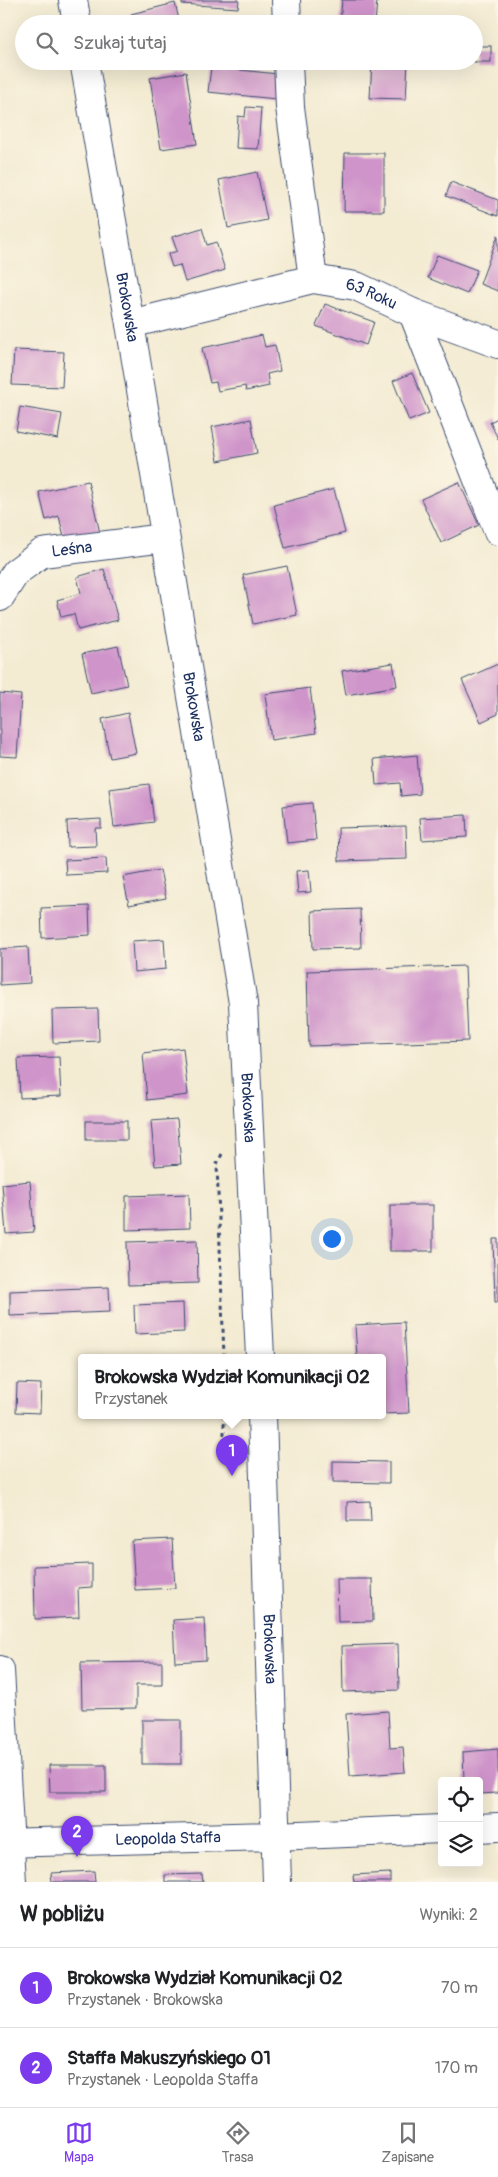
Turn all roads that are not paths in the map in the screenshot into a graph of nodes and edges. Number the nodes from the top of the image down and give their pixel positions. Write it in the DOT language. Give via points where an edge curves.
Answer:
graph roads {
  1 [pos="73,0"];
  2 [pos="286,0"];
  3 [pos="76,15"];
  4 [pos="287,15"];
  5 [pos="86,70"];
  6 [pos="288,70"];
  7 [pos="313,279"];
  8 [pos="413,313"];
  9 [pos="130,324"];
  10 [pos="498,344"];
  11 [pos="498,531"];
  12 [pos="165,538"];
  13 [pos="0,597"];
  14 [pos="260,1354"];
  15 [pos="262,1419"];
  16 [pos="0,1670"];
  17 [pos="498,1827"];
  18 [pos="483,1828"];
  19 [pos="438,1829"];
  20 [pos="275,1836"];
  21 [pos="5,1843"];
  22 [pos="12,1882"];
  23 [pos="277,1882"];
  1 -- 3 [label="street"];
  2 -- 4 [label="street"];
  5 -- 9 [label="street, Brokowska"];
  6 -- 7 [label="street" via="290,107"];
  7 -- 8 [label="street, 63 Roku" via="356,286"];
  7 -- 9 [label="street"];
  8 -- 10 [label="street"];
  8 -- 11 [label="street, 63 Roku"];
  9 -- 12 [label="street, Brokowska"];
  12 -- 13 [label="street, Leśna" via="42,553 16,572"];
  12 -- 14 [label="street, Brokowska" via="243,1003"];
  15 -- 20 [label="street, Brokowska"];
  16 -- 21 [label="street"];
  17 -- 18 [label="street"];
  19 -- 20 [label="street, Leopolda Staffa"];
  20 -- 21 [label="street, Leopolda Staffa"];
  20 -- 23 [label="street, Brokowska"];
  21 -- 22 [label="street"];
}
